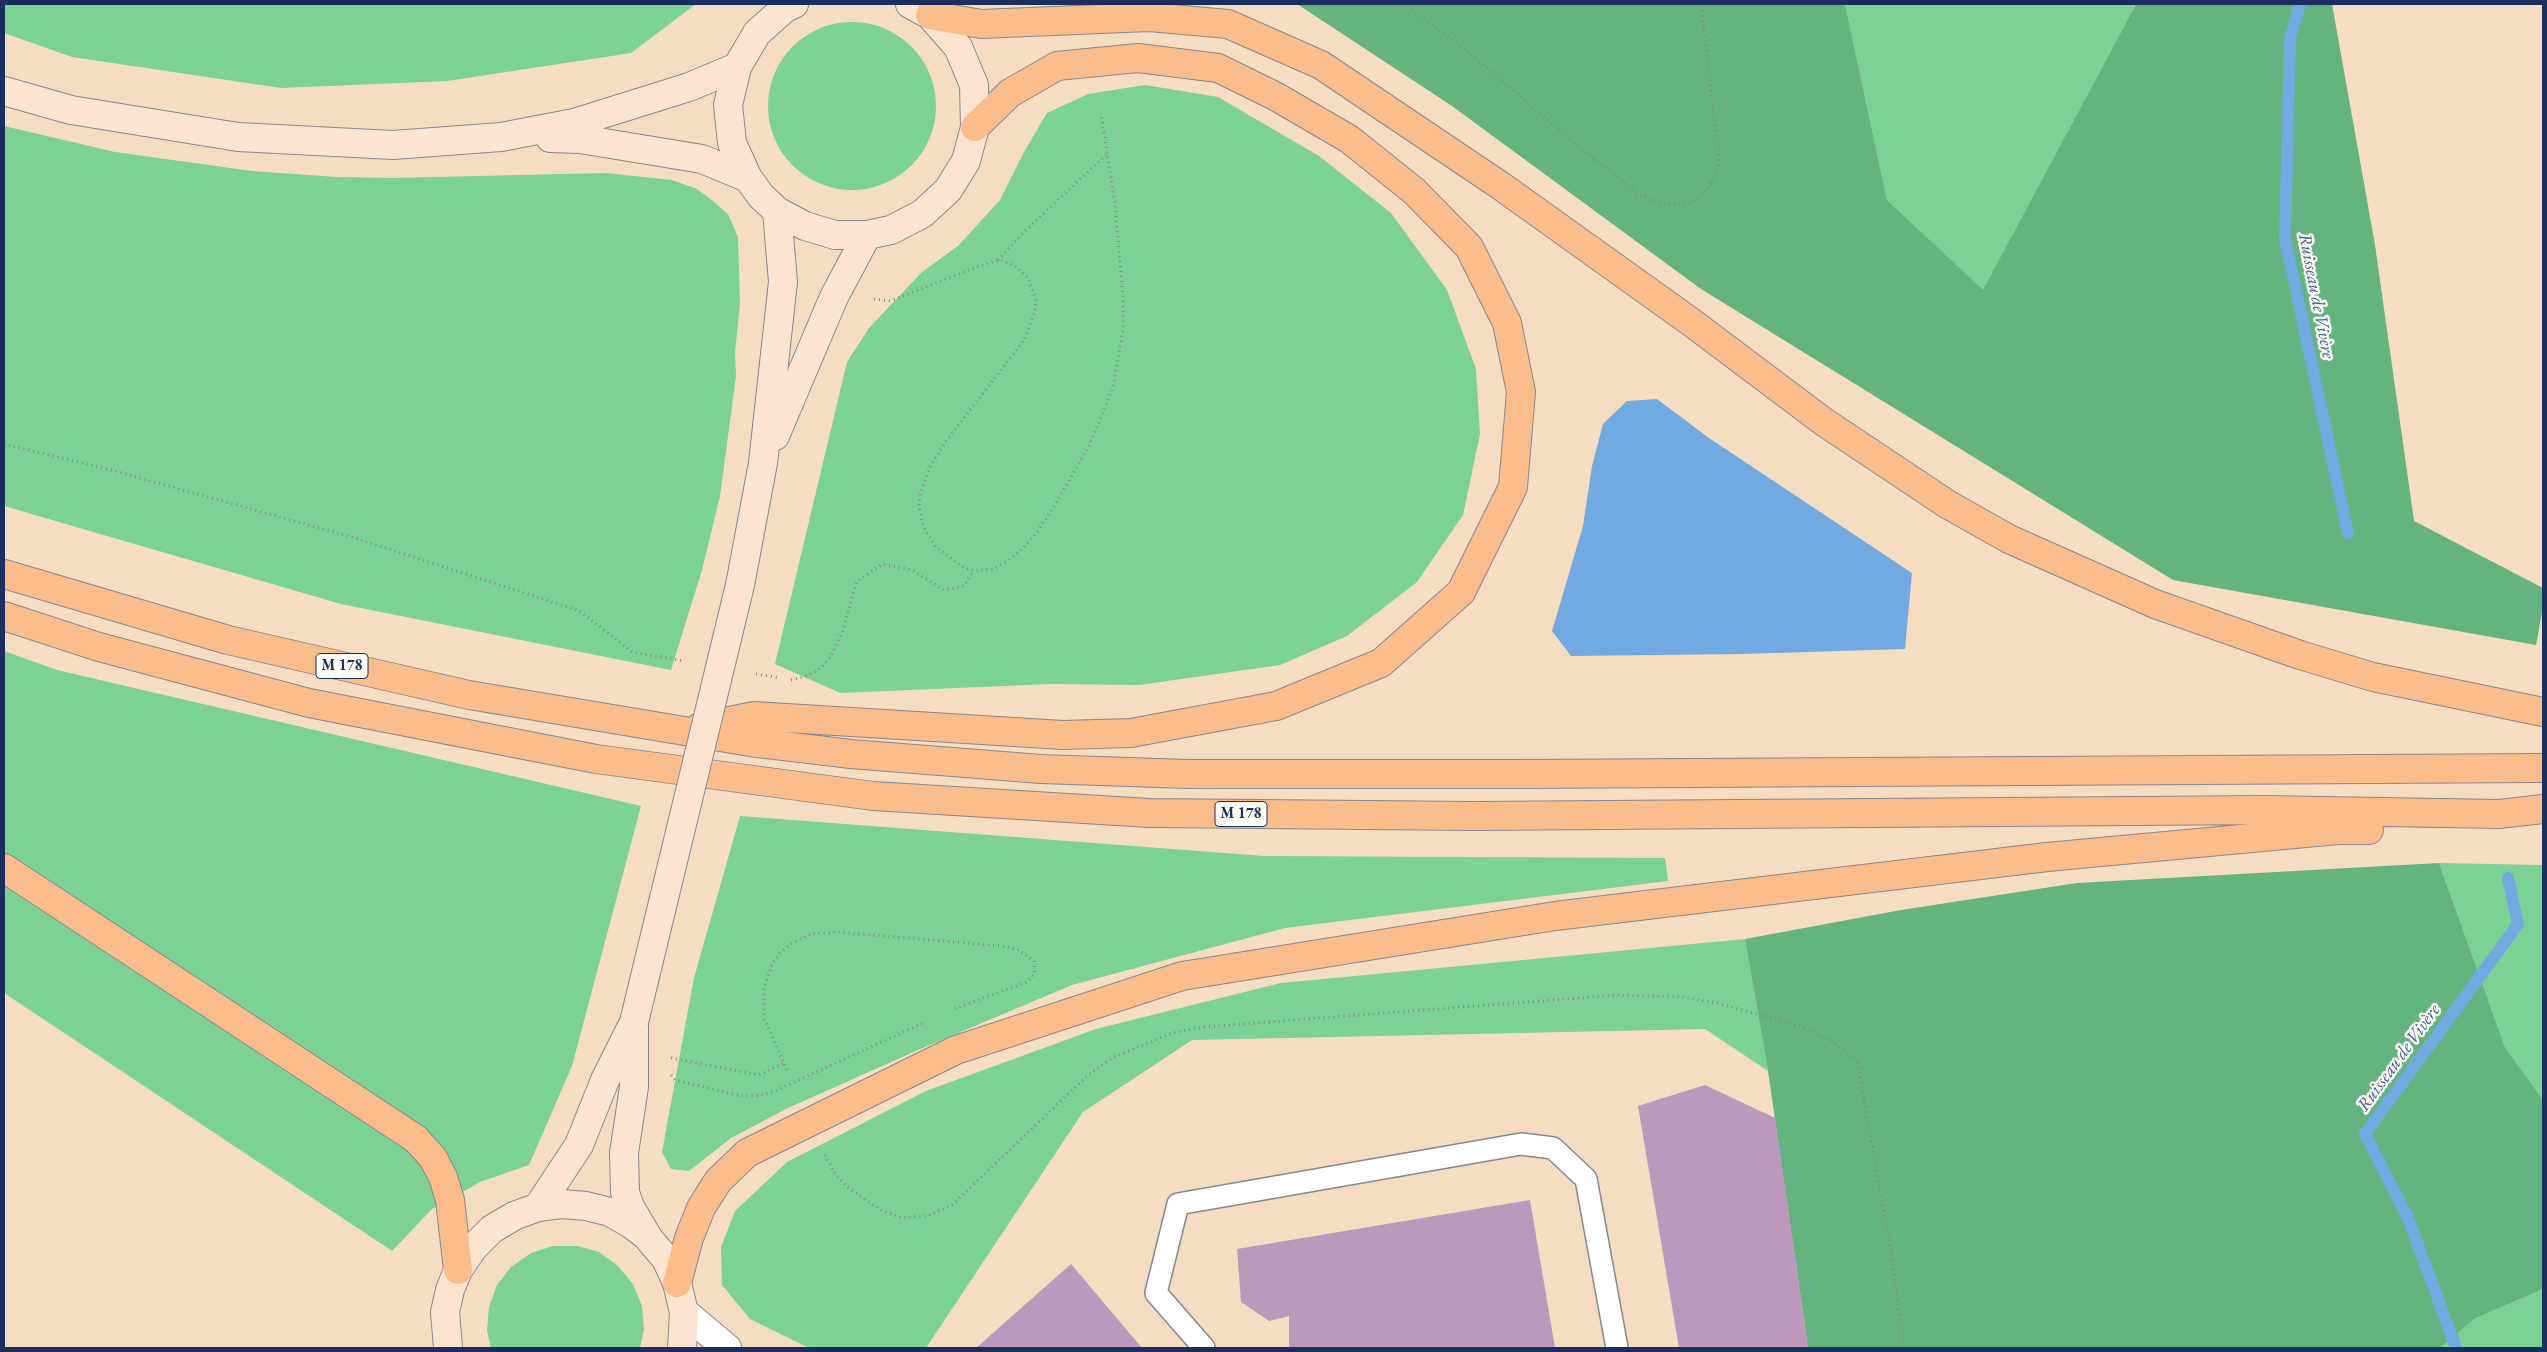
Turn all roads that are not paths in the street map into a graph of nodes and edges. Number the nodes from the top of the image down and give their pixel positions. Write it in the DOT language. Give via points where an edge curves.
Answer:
graph roads {
  1 [pos="794,4"];
  2 [pos="920,10"];
  3 [pos="737,67"];
  4 [pos="4,91"];
  5 [pos="975,127"];
  6 [pos="501,137"];
  7 [pos="748,178"];
  8 [pos="777,211"];
  9 [pos="867,236"];
  10 [pos="763,463"];
  11 [pos="4,574"];
  12 [pos="4,616"];
  13 [pos="2543,712"];
  14 [pos="686,730"];
  15 [pos="2543,768"];
  16 [pos="2543,809"];
  17 [pos="2499,814"];
  18 [pos="4,868"];
  19 [pos="634,1022"];
  20 [pos="538,1207"];
  21 [pos="649,1239"];
  22 [pos="458,1270"];
  23 [pos="678,1283"];
  24 [pos="684,1312"];
  25 [pos="448,1348"];
  26 [pos="682,1348"];
  27 [pos="727,1348"];
  28 [pos="1204,1348"];
  29 [pos="1618,1348"];
  1 -- 3 [label="main road" via="757,33"];
  2 -- 5 [label="main road" via="958,47 974,85"];
  2 -- 13 [label="main road" via="981,24 1149,17 1228,24 1330,71 1501,186 1824,422 1947,504 2009,539 2155,604 2300,655 2373,677"];
  3 -- 6 [label="main road" via="690,87 574,124"];
  3 -- 7 [label="main road" via="728,104 732,143"];
  4 -- 6 [label="main road" via="71,110 238,137 393,145"];
  5 -- 9 [label="main road" via="966,161 948,190 922,214 891,230"];
  5 -- 14 [label="main road" via="1010,92 1056,66 1138,58 1218,68 1275,96 1349,139 1414,190 1469,248 1507,323 1521,392 1513,487 1461,592 1381,663 1276,706 1131,733 1025,733 754,716"];
  6 -- 7 [label="main road" via="580,139 618,145 702,159"];
  7 -- 8 [label="main road"];
  8 -- 9 [label="main road" via="805,226 835,234"];
  8 -- 10 [label="main road" via="783,282"];
  9 -- 10 [label="main road" via="834,298"];
  10 -- 19 [label="main road, bridge" via="740,585"];
  11 -- 14 [label="main road, M 178" via="238,642 469,695"];
  12 -- 17 [label="main road, M 178" via="99,647 309,703 596,760 873,796 1159,814 1484,816 2267,810"];
  14 -- 15 [label="main road, M 178" via="750,742 851,754 1041,769 1188,774"];
  16 -- 17 [label="main road, M 178"];
  17 -- 23 [label="main road" via="2461,830 2338,830 2047,857 1555,916 1182,976 956,1050 747,1153 718,1181 701,1208 689,1238"];
  18 -- 22 [label="main road" via="416,1139 433,1158 443,1177 450,1200"];
  19 -- 20 [label="main road" via="605,1080 579,1145"];
  19 -- 21 [label="main road" via="634,1087 624,1153 625,1192"];
  20 -- 21 [label="main road" via="562,1204 610,1212"];
  20 -- 22 [label="main road" via="492,1229"];
  21 -- 23 [label="main road" via="666,1259"];
  22 -- 25 [label="main road" via="445,1312"];
  23 -- 24 [label="main road"];
  24 -- 26 [label="main road"];
  24 -- 27 [label="street"];
  28 -- 29 [label="lane" via="1156,1293 1178,1204 1521,1144 1554,1148 1586,1179"];
}
